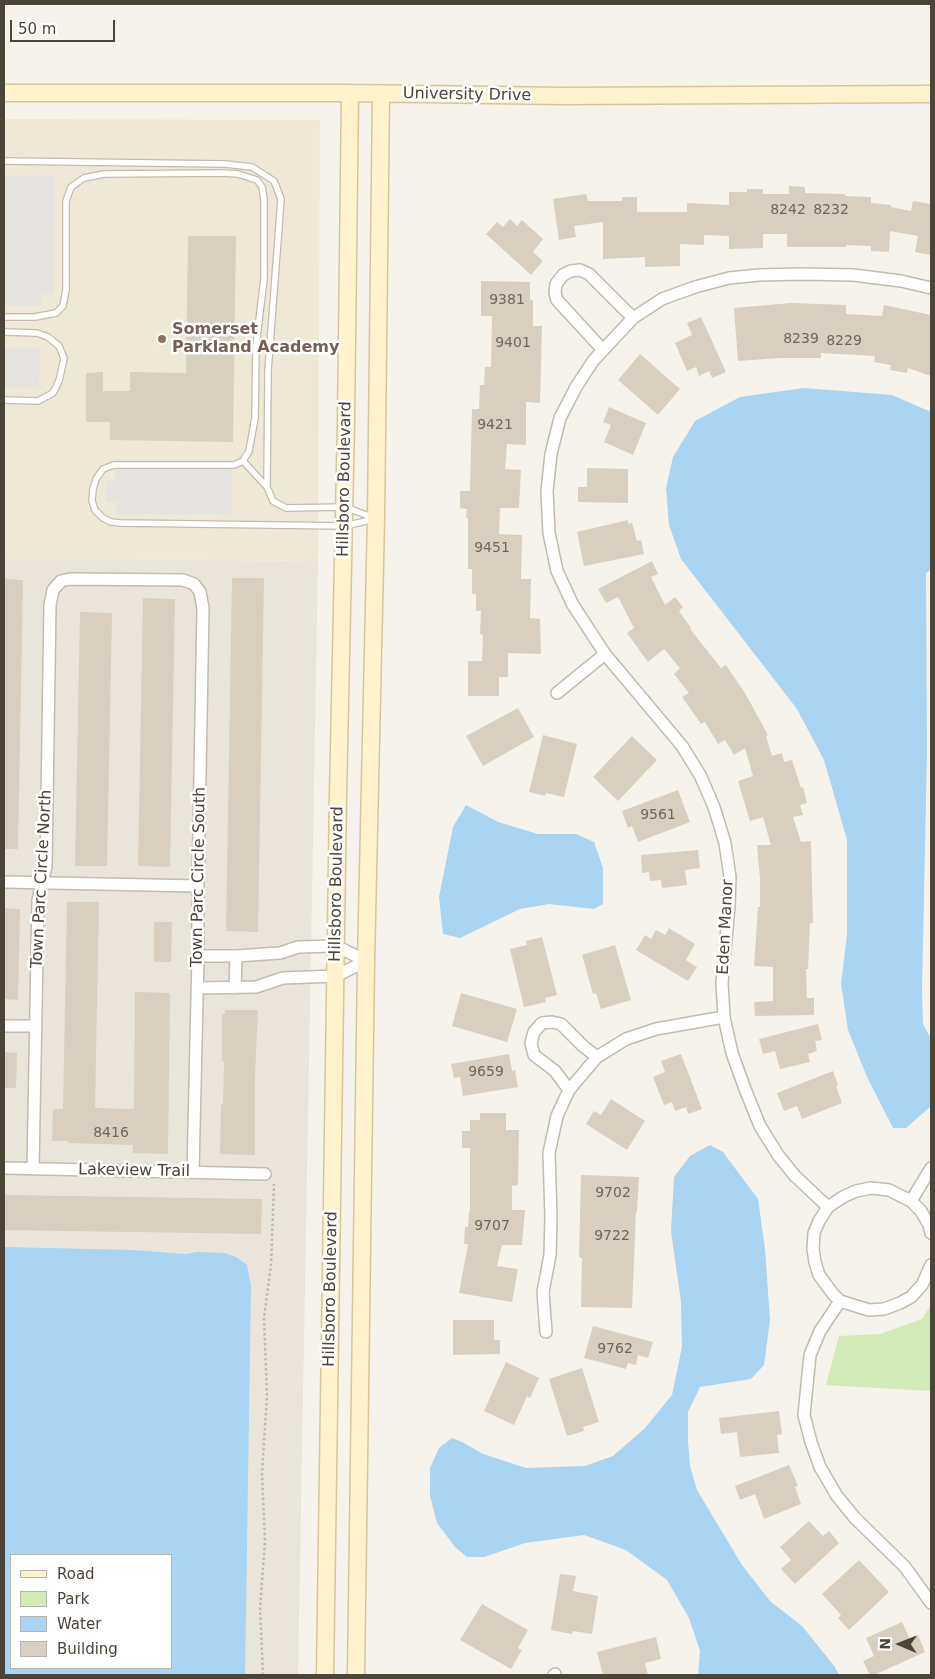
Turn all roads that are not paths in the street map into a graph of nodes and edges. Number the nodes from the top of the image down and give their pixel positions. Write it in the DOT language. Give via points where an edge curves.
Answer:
graph roads {
  1 [pos="4,92"];
  2 [pos="350,93"];
  3 [pos="381,94"];
  4 [pos="931,94"];
  5 [pos="4,161"];
  6 [pos="931,288"];
  7 [pos="4,316"];
  8 [pos="633,318"];
  9 [pos="4,332"];
  10 [pos="602,350"];
  11 [pos="4,400"];
  12 [pos="243,461"];
  13 [pos="267,487"];
  14 [pos="345,507"];
  15 [pos="376,518"];
  16 [pos="344,526"];
  17 [pos="54,590"];
  18 [pos="605,654"];
  19 [pos="557,693"];
  20 [pos="4,882"];
  21 [pos="42,883"];
  22 [pos="198,886"];
  23 [pos="336,946"];
  24 [pos="198,956"];
  25 [pos="236,956"];
  26 [pos="366,961"];
  27 [pos="336,976"];
  28 [pos="198,988"];
  29 [pos="235,988"];
  30 [pos="724,1018"];
  31 [pos="4,1026"];
  32 [pos="36,1026"];
  33 [pos="597,1057"];
  34 [pos="569,1090"];
  35 [pos="4,1168"];
  36 [pos="931,1168"];
  37 [pos="33,1169"];
  38 [pos="193,1172"];
  39 [pos="265,1174"];
  40 [pos="911,1201"];
  41 [pos="828,1207"];
  42 [pos="931,1233"];
  43 [pos="931,1265"];
  44 [pos="840,1301"];
  45 [pos="546,1332"];
  46 [pos="931,1603"];
  47 [pos="324,1675"];
  48 [pos="356,1675"];
  1 -- 2 [label="street, University Drive"];
  2 -- 3 [label="street, University Drive"];
  2 -- 14 [label="street, Hillsboro Boulevard"];
  3 -- 4 [label="street, University Drive"];
  3 -- 15 [label="street, Hillsboro Boulevard"];
  5 -- 13 [label="lane" via="225,164 252,167 274,181 281,199 268,371"];
  6 -- 8 [label="street, Eden Manor" via="854,275 729,278 662,300"];
  7 -- 12 [label="lane" via="35,317 56,313 63,306 66,290 66,201 71,187 84,178 104,174 223,173 257,180 262,186 264,199 264,279 256,346 255,418 249,451"];
  8 -- 10 [label="street, Eden Manor"];
  8 -- 10 [label="street" via="589,274 580,270 563,275 556,284 557,300"];
  9 -- 11 [label="lane" via="37,333 48,337 59,346 64,358 60,381 53,393 38,401"];
  10 -- 18 [label="street, Eden Manor" via="576,387 560,418 551,454 548,491 549,533 557,571 573,605"];
  12 -- 13 [label="lane"];
  12 -- 16 [label="lane" via="230,465 114,465 103,469 96,480 92,501 103,518 121,523"];
  13 -- 14 [label="lane" via="273,501 286,508"];
  14 -- 15 [label="lane"];
  14 -- 16 [label="street, Hillsboro Boulevard"];
  15 -- 16 [label="lane"];
  15 -- 26 [label="street, Hillsboro Boulevard"];
  16 -- 23 [label="street, Hillsboro Boulevard"];
  17 -- 21 [label="street, Town Parc Circle North" via="50,605 46,866"];
  17 -- 22 [label="street, Town Parc Circle South" via="61,581 70,579 183,580 194,584 200,592 203,608"];
  18 -- 19 [label="street"];
  18 -- 30 [label="street, Eden Manor" via="682,746 714,807 725,843 730,877 722,983"];
  20 -- 21 [label="street"];
  21 -- 22 [label="street"];
  21 -- 32 [label="street, Town Parc Circle North" via="38,900"];
  22 -- 24 [label="street, Town Parc Circle South"];
  23 -- 25 [label="street" via="298,947 280,953"];
  23 -- 26 [label="street"];
  23 -- 27 [label="street, Hillsboro Boulevard"];
  24 -- 25 [label="street"];
  24 -- 28 [label="street, Town Parc Circle South"];
  25 -- 29 [label="street"];
  26 -- 27 [label="street"];
  26 -- 48 [label="street, Hillsboro Boulevard"];
  27 -- 29 [label="street" via="283,978 256,988"];
  27 -- 47 [label="street, Hillsboro Boulevard"];
  28 -- 29 [label="street"];
  28 -- 38 [label="street, Town Parc Circle South"];
  30 -- 33 [label="street" via="656,1029 626,1039"];
  30 -- 41 [label="street, Eden Manor" via="732,1053 760,1126 795,1176"];
  31 -- 32 [label="street"];
  32 -- 37 [label="street, Town Parc Circle North"];
  33 -- 34 [label="street"];
  33 -- 34 [label="street" via="562,1024 542,1023 534,1032 531,1044 534,1055 555,1071"];
  34 -- 45 [label="street" via="557,1116 549,1153 550,1255 543,1292"];
  35 -- 37 [label="street, Lakeview Trail"];
  36 -- 40 [label="street"];
  37 -- 38 [label="street, Lakeview Trail"];
  38 -- 39 [label="street, Lakeview Trail"];
  40 -- 41 [label="street" via="889,1190 871,1188 849,1194"];
  40 -- 42 [label="street" via="921,1211"];
  41 -- 44 [label="street" via="814,1233 814,1256 819,1275"];
  43 -- 44 [label="street" via="922,1285 900,1303 869,1310"];
  44 -- 46 [label="street" via="820,1331 810,1356 804,1415 811,1442 820,1467 837,1496 905,1566"];
}
